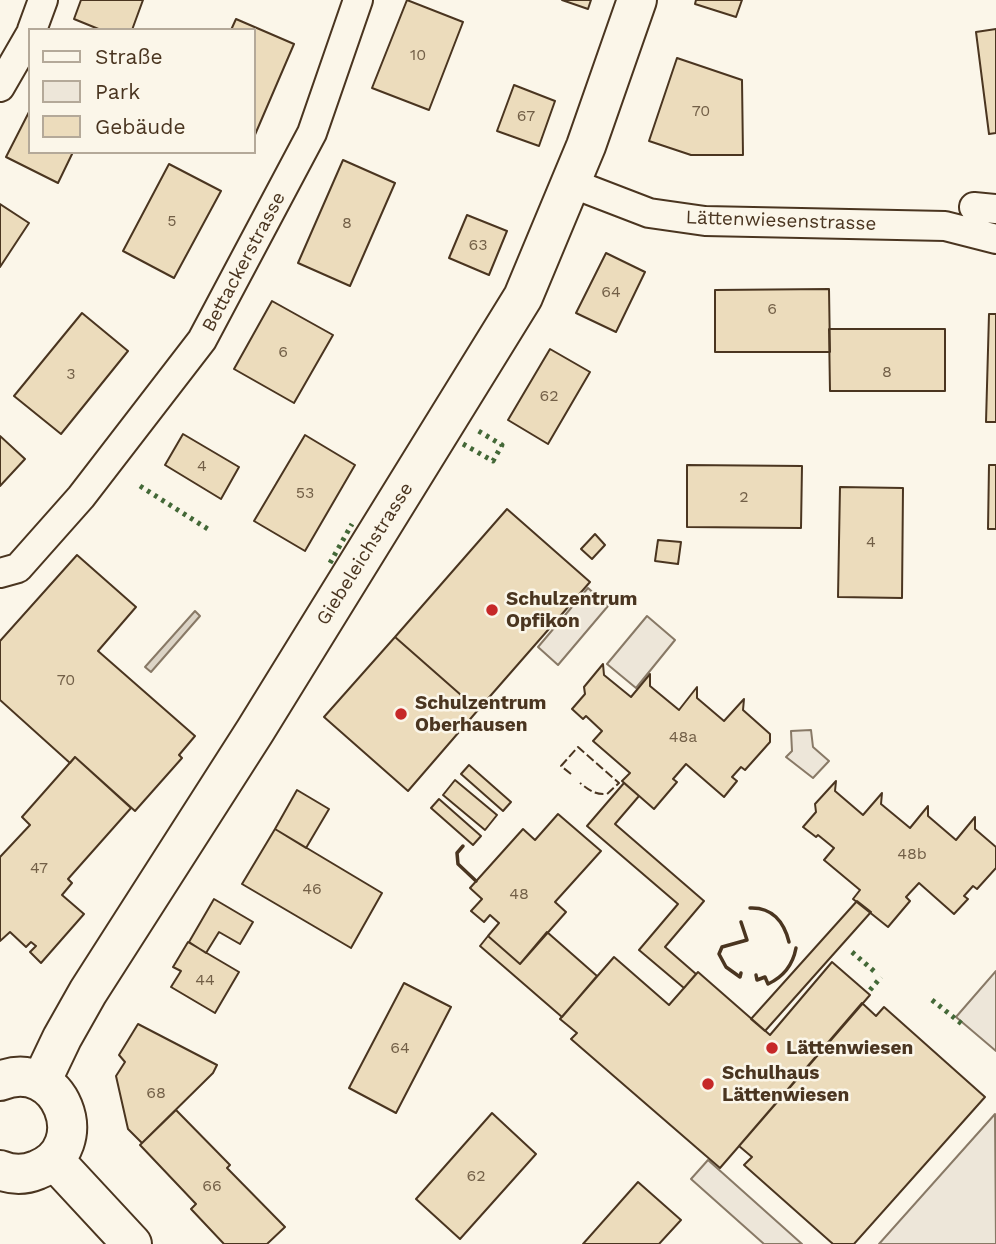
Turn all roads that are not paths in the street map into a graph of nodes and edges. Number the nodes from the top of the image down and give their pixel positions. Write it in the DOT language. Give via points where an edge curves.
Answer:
graph roads {
  1 [pos="43,0"];
  2 [pos="358,0"];
  3 [pos="637,0"];
  4 [pos="33,28"];
  5 [pos="28,39"];
  6 [pos="0,88"];
  7 [pos="571,183"];
  8 [pos="996,239"];
  9 [pos="0,572"];
  10 [pos="0,1081"];
  11 [pos="41,1082"];
  12 [pos="54,1160"];
  13 [pos="0,1170"];
  14 [pos="132,1244"];
  1 -- 4 [label="street"];
  2 -- 9 [label="street, Bettackerstrasse" via="312,133 202,340 81,496 18,568"];
  3 -- 7 [label="street, Giebeleichstrasse"];
  5 -- 6 [label="street"];
  7 -- 8 [label="street, Lättenwiesenstrasse" via="649,213 705,221 945,226"];
  7 -- 11 [label="street, Giebeleichstrasse" via="523,298 88,992"];
  10 -- 11 [label="street" via="25,1077"];
  11 -- 12 [label="street" via="62,1103 67,1118 63,1147"];
  12 -- 13 [label="street" via="31,1173"];
  12 -- 14 [label="street"];
}
